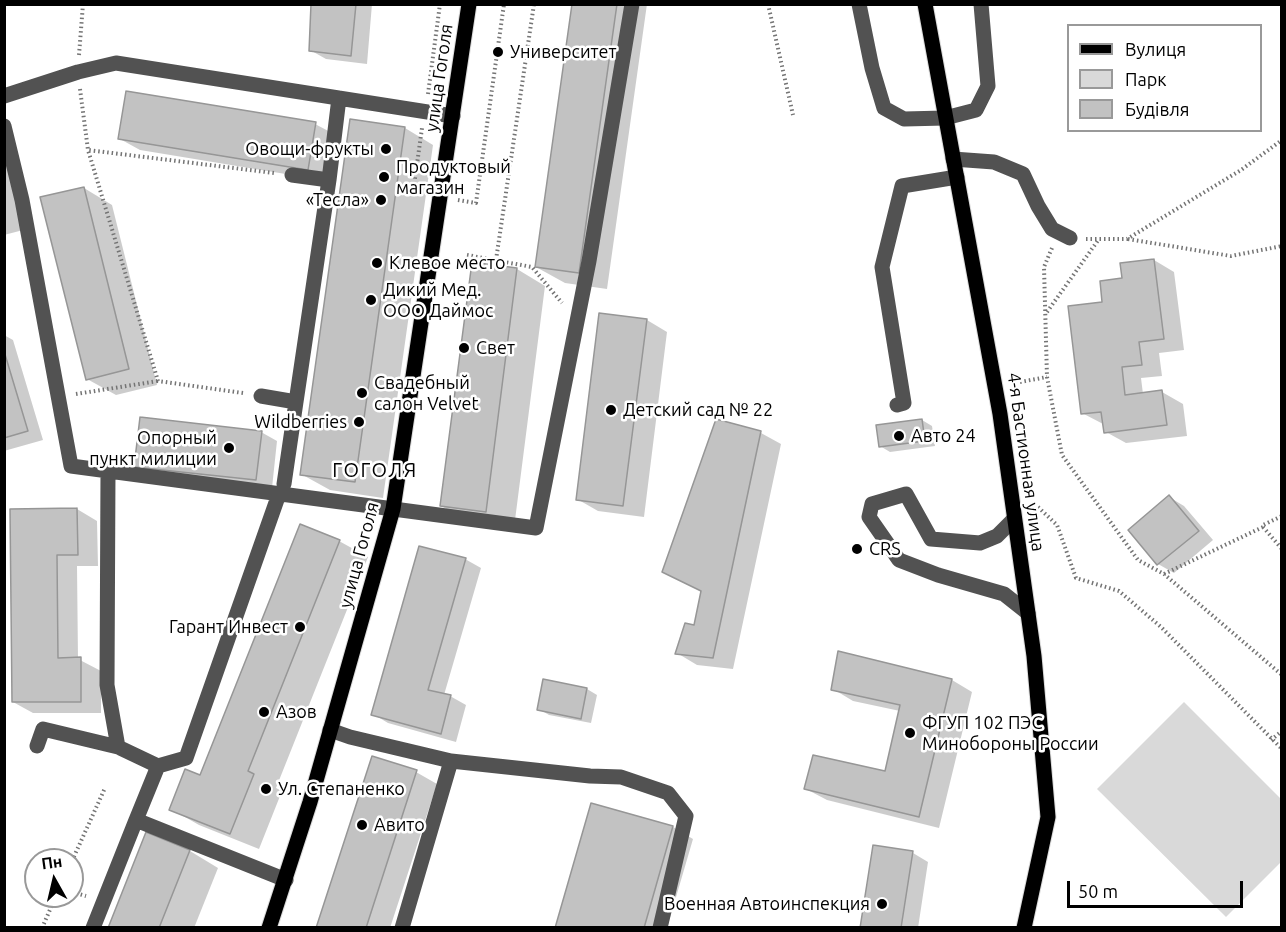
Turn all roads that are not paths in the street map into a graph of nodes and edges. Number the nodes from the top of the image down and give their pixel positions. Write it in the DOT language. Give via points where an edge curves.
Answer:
graph roads {
  1 [pos="469,4"];
  2 [pos="632,4"];
  3 [pos="859,4"];
  4 [pos="925,4"];
  5 [pos="981,4"];
  6 [pos="4,96"];
  7 [pos="339,98"];
  8 [pos="453,116"];
  9 [pos="945,118"];
  10 [pos="4,126"];
  11 [pos="953,159"];
  12 [pos="292,175"];
  13 [pos="957,177"];
  14 [pos="329,180"];
  15 [pos="1070,238"];
  16 [pos="261,396"];
  17 [pos="296,402"];
  18 [pos="897,405"];
  19 [pos="108,471"];
  20 [pos="282,489"];
  21 [pos="393,509"];
  22 [pos="1014,519"];
  23 [pos="1028,613"];
  24 [pos="330,730"];
  25 [pos="37,746"];
  26 [pos="118,747"];
  27 [pos="451,761"];
  28 [pos="159,765"];
  29 [pos="136,820"];
  30 [pos="286,880"];
  31 [pos="93,927"];
  32 [pos="268,927"];
  33 [pos="402,927"];
  34 [pos="660,927"];
  35 [pos="1024,927"];
  1 -- 8 [label="main road, улица Гоголя"];
  2 -- 21 [label="street" via="536,528"];
  3 -- 9 [label="street" via="884,108 904,119"];
  4 -- 9 [label="main road, 4-я Бастионная улица"];
  5 -- 9 [label="street" via="988,86 976,110"];
  6 -- 7 [label="street" via="116,63"];
  7 -- 8 [label="street"];
  7 -- 14 [label="street"];
  8 -- 21 [label="main road, улица Гоголя"];
  9 -- 11 [label="main road, 4-я Бастионная улица"];
  10 -- 19 [label="street" via="22,200 71,466"];
  11 -- 13 [label="main road, 4-я Бастионная улица"];
  11 -- 15 [label="street" via="994,162 1023,174 1053,229"];
  12 -- 14 [label="street"];
  13 -- 18 [label="street" via="902,186 882,267 904,403"];
  13 -- 22 [label="main road, 4-я Бастионная улица" via="1000,414"];
  14 -- 17 [label="street"];
  16 -- 17 [label="street"];
  17 -- 20 [label="street"];
  19 -- 20 [label="street"];
  19 -- 26 [label="street" via="106,685"];
  20 -- 21 [label="street"];
  20 -- 28 [label="street" via="186,758"];
  21 -- 24 [label="main road, улица Гоголя"];
  22 -- 23 [label="main road, 4-я Бастионная улица"];
  22 -- 23 [label="street" via="997,537 980,543 932,539 906,494 872,504 869,517 899,560 1004,594"];
  23 -- 35 [label="main road, 4-я Бастионная улица" via="1048,816"];
  24 -- 27 [label="street"];
  24 -- 30 [label="main road, улица Гоголя"];
  25 -- 26 [label="street" via="43,729"];
  26 -- 28 [label="street"];
  27 -- 33 [label="street"];
  27 -- 34 [label="street" via="621,777 668,793 686,816"];
  28 -- 29 [label="street"];
  29 -- 30 [label="street"];
  29 -- 31 [label="street"];
  30 -- 32 [label="main road, улица Гоголя"];
}
